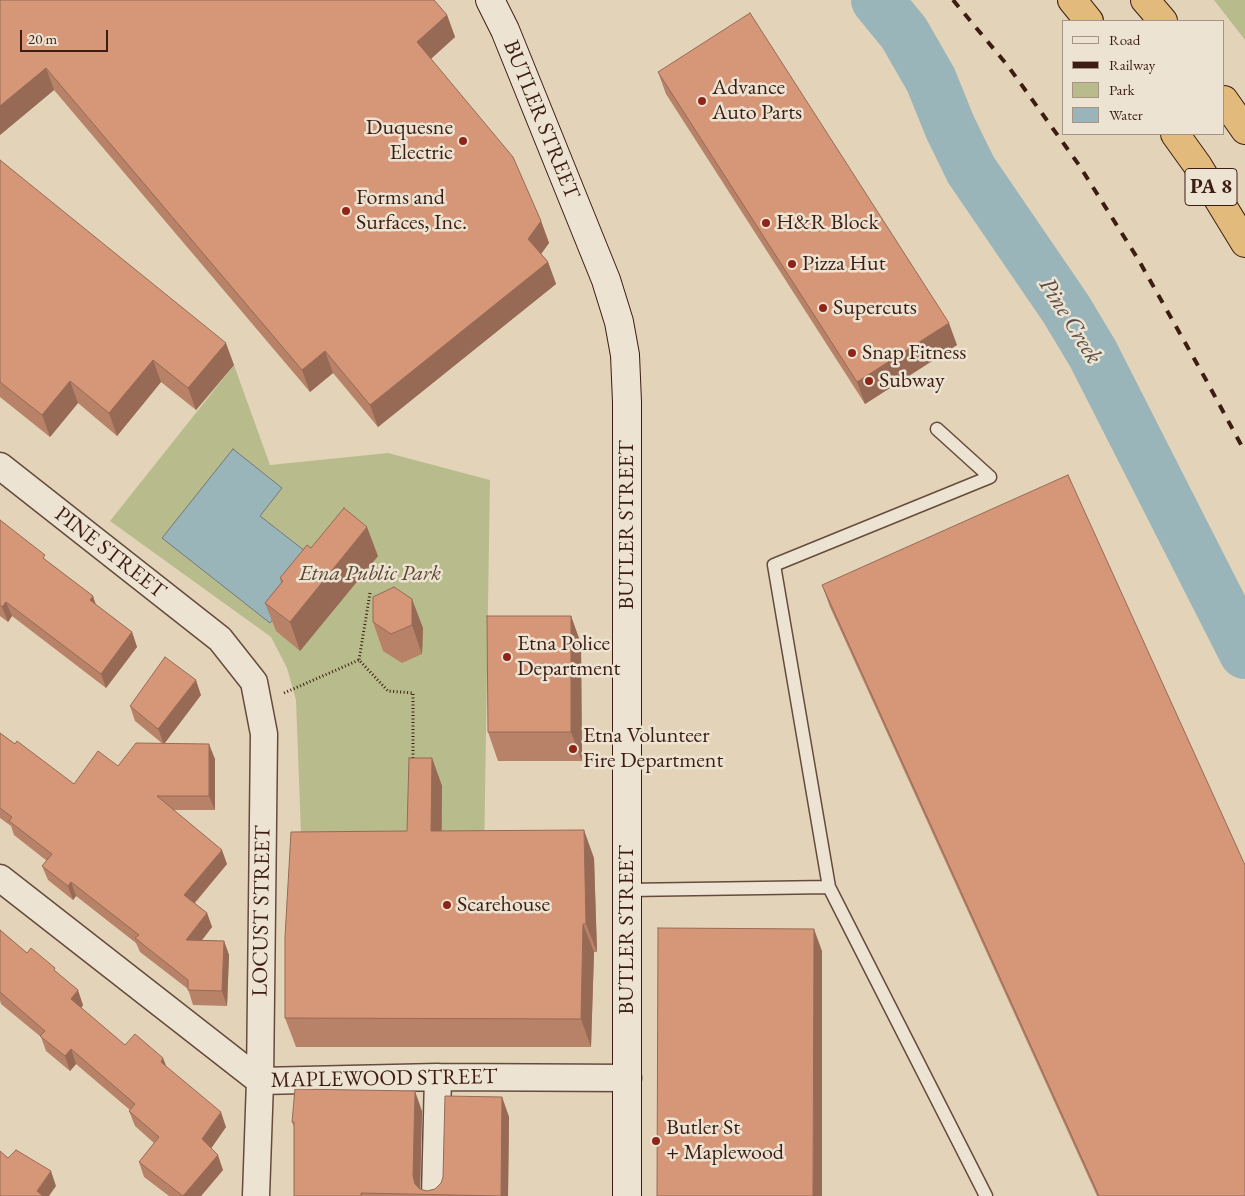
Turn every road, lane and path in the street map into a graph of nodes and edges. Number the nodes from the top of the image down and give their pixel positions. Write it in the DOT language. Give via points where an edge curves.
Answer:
graph roads {
  1 [pos="490,0"];
  2 [pos="1072,0"];
  3 [pos="1145,0"];
  4 [pos="1089,20"];
  5 [pos="1162,20"];
  6 [pos="1225,101"];
  7 [pos="1245,130"];
  8 [pos="1176,135"];
  9 [pos="1245,243"];
  10 [pos="936,429"];
  11 [pos="0,466"];
  12 [pos="370,592"];
  13 [pos="220,639"];
  14 [pos="359,660"];
  15 [pos="258,702"];
  16 [pos="413,771"];
  17 [pos="0,878"];
  18 [pos="829,887"];
  19 [pos="627,890"];
  20 [pos="438,1076"];
  21 [pos="628,1078"];
  22 [pos="260,1081"];
  23 [pos="256,1196"];
  24 [pos="435,1196"];
  25 [pos="627,1196"];
  26 [pos="986,1196"];
  1 -- 19 [label="street, BUTLER STREET" via="609,288 625,355"];
  2 -- 4 [label="highway"];
  3 -- 5 [label="highway"];
  6 -- 7 [label="highway"];
  8 -- 9 [label="highway, PA 8"];
  10 -- 18 [label="lane" via="990,477 774,565"];
  11 -- 13 [label="street, PINE STREET"];
  12 -- 14 [label="path"];
  13 -- 15 [label="street, LOCUST STREET" via="254,682"];
  14 -- 15 [label="path"];
  14 -- 16 [label="path" via="388,691 413,692"];
  15 -- 22 [label="street, LOCUST STREET" via="264,734"];
  17 -- 22 [label="street, MAPLEWOOD STREET"];
  18 -- 19 [label="lane"];
  18 -- 26 [label="lane"];
  19 -- 21 [label="street, BUTLER STREET"];
  20 -- 21 [label="street, MAPLEWOOD STREET"];
  20 -- 22 [label="street, MAPLEWOOD STREET"];
  20 -- 24 [label="street"];
  21 -- 25 [label="street, BUTLER STREET"];
  22 -- 23 [label="street, LOCUST STREET"];
}
